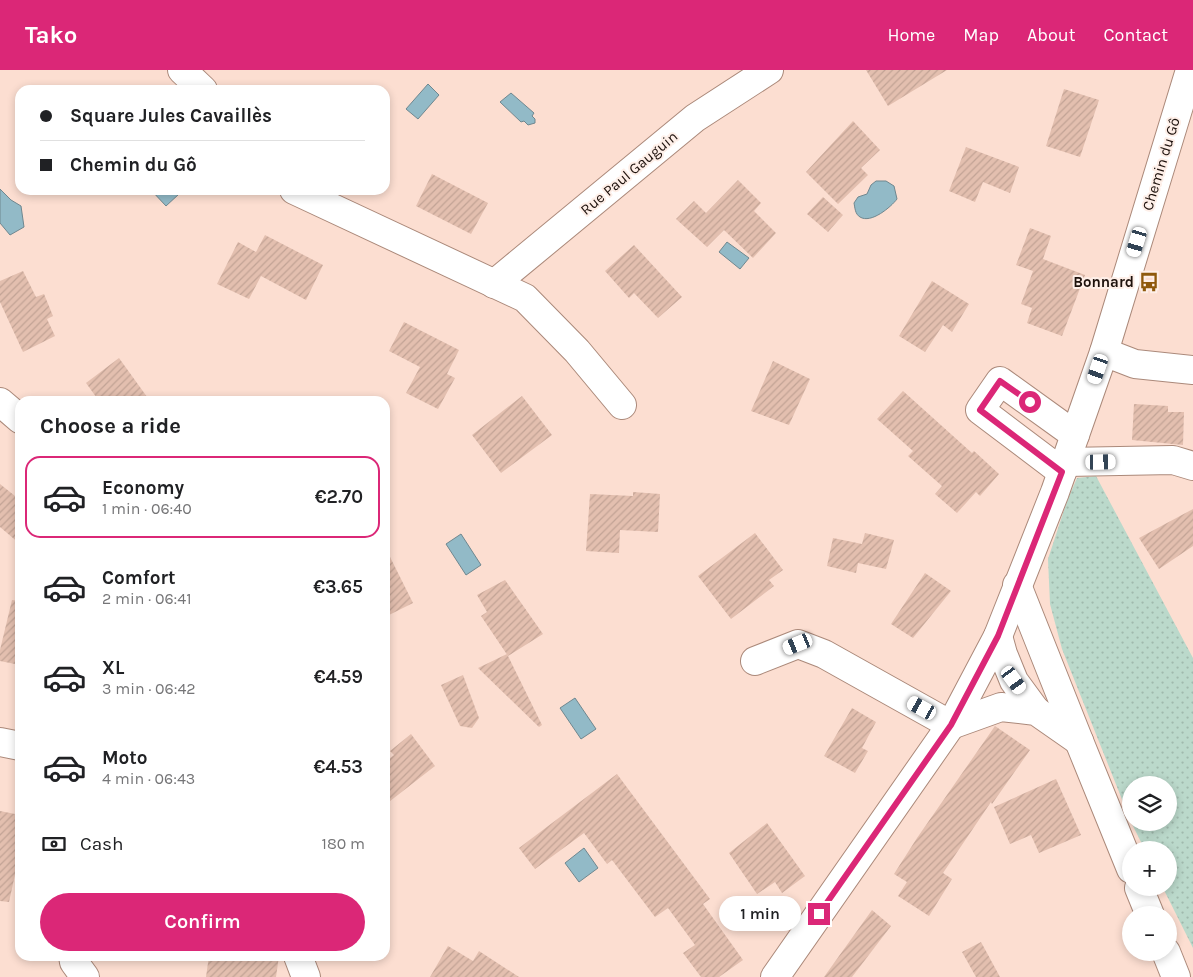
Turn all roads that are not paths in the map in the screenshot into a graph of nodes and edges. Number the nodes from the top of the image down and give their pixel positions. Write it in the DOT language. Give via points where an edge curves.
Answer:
graph roads {
  1 [pos="182,70"];
  2 [pos="769,70"];
  3 [pos="198,85"];
  4 [pos="1188,87"];
  5 [pos="305,195"];
  6 [pos="494,284"];
  7 [pos="1104,352"];
  8 [pos="1193,370"];
  9 [pos="0,402"];
  10 [pos="622,405"];
  11 [pos="15,415"];
  12 [pos="1075,435"];
  13 [pos="1193,466"];
  14 [pos="1064,467"];
  15 [pos="1017,585"];
  16 [pos="998,636"];
  17 [pos="756,661"];
  18 [pos="1036,710"];
  19 [pos="951,725"];
  20 [pos="1079,741"];
  21 [pos="0,742"];
  22 [pos="15,745"];
  23 [pos="1122,847"];
  24 [pos="74,961"];
  25 [pos="300,961"];
  26 [pos="1170,961"];
  27 [pos="86,977"];
  28 [pos="306,977"];
  29 [pos="775,977"];
  30 [pos="1176,977"];
  1 -- 3 [label="street"];
  2 -- 6 [label="street, Rue Paul Gauguin" via="695,118"];
  4 -- 7 [label="street, Chemin du Gô"];
  5 -- 6 [label="street"];
  6 -- 10 [label="street" via="525,298"];
  7 -- 8 [label="street" via="1135,364"];
  7 -- 12 [label="street, Chemin du Gô"];
  9 -- 11 [label="street"];
  12 -- 14 [label="street, Chemin du Gô"];
  12 -- 14 [label="street" via="1000,381 980,410"];
  13 -- 14 [label="street" via="1173,460"];
  14 -- 15 [label="street, Chemin du Gô"];
  15 -- 16 [label="street, Chemin du Gô"];
  15 -- 20 [label="street"];
  16 -- 18 [label="street" via="1014,680"];
  16 -- 19 [label="street, Chemin du Gô"];
  17 -- 19 [label="street" via="798,644 824,654"];
  18 -- 19 [label="street" via="1001,707"];
  18 -- 20 [label="street"];
  19 -- 29 [label="street, Chemin du Gô"];
  20 -- 23 [label="street"];
  21 -- 22 [label="street"];
  24 -- 27 [label="street"];
  25 -- 28 [label="street"];
  26 -- 30 [label="street"];
}
